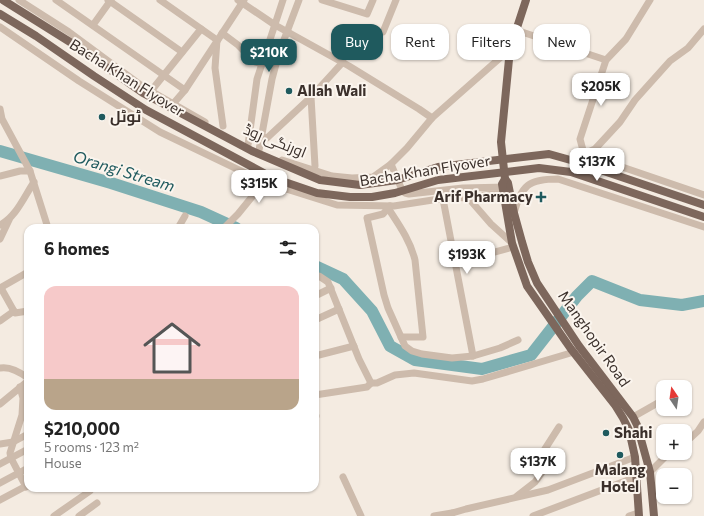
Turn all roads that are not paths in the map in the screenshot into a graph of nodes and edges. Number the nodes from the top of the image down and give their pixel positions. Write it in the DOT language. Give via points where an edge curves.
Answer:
graph roads {
  1 [pos="3,0"];
  2 [pos="19,0"];
  3 [pos="56,0"];
  4 [pos="160,0"];
  5 [pos="283,0"];
  6 [pos="299,0"];
  7 [pos="323,0"];
  8 [pos="372,0"];
  9 [pos="396,0"];
  10 [pos="526,0"];
  11 [pos="650,0"];
  12 [pos="110,1"];
  13 [pos="241,1"];
  14 [pos="0,14"];
  15 [pos="518,24"];
  16 [pos="275,25"];
  17 [pos="93,26"];
  18 [pos="0,27"];
  19 [pos="201,29"];
  20 [pos="704,29"];
  21 [pos="287,32"];
  22 [pos="383,32"];
  23 [pos="222,33"];
  24 [pos="525,33"];
  25 [pos="217,40"];
  26 [pos="182,52"];
  27 [pos="498,60"];
  28 [pos="509,60"];
  29 [pos="606,60"];
  30 [pos="343,62"];
  31 [pos="262,64"];
  32 [pos="164,75"];
  33 [pos="185,90"];
  34 [pos="151,91"];
  35 [pos="311,97"];
  36 [pos="173,104"];
  37 [pos="0,109"];
  38 [pos="432,118"];
  39 [pos="223,126"];
  40 [pos="262,137"];
  41 [pos="248,145"];
  42 [pos="259,150"];
  43 [pos="584,154"];
  44 [pos="391,164"];
  45 [pos="315,166"];
  46 [pos="30,171"];
  47 [pos="1,177"];
  48 [pos="34,182"];
  49 [pos="264,182"];
  50 [pos="506,190"];
  51 [pos="704,195"];
  52 [pos="443,198"];
  53 [pos="466,198"];
  54 [pos="704,205"];
  55 [pos="389,207"];
  56 [pos="514,213"];
  57 [pos="185,216"];
  58 [pos="704,217"];
  59 [pos="9,220"];
  60 [pos="47,224"];
  61 [pos="180,224"];
  62 [pos="228,224"];
  63 [pos="0,225"];
  64 [pos="704,227"];
  65 [pos="0,239"];
  66 [pos="512,245"];
  67 [pos="455,263"];
  68 [pos="24,274"];
  69 [pos="319,276"];
  70 [pos="0,288"];
  71 [pos="331,288"];
  72 [pos="319,294"];
  73 [pos="339,310"];
  74 [pos="14,311"];
  75 [pos="24,312"];
  76 [pos="319,318"];
  77 [pos="0,321"];
  78 [pos="401,337"];
  79 [pos="518,340"];
  80 [pos="354,346"];
  81 [pos="575,349"];
  82 [pos="319,355"];
  83 [pos="473,356"];
  84 [pos="0,368"];
  85 [pos="24,375"];
  86 [pos="371,383"];
  87 [pos="24,384"];
  88 [pos="20,388"];
  89 [pos="319,394"];
  90 [pos="0,404"];
  91 [pos="656,404"];
  92 [pos="24,406"];
  93 [pos="24,416"];
  94 [pos="633,417"];
  95 [pos="704,422"];
  96 [pos="559,427"];
  97 [pos="701,432"];
  98 [pos="24,436"];
  99 [pos="692,438"];
  100 [pos="13,442"];
  101 [pos="0,444"];
  102 [pos="24,451"];
  103 [pos="635,457"];
  104 [pos="11,458"];
  105 [pos="662,460"];
  106 [pos="0,464"];
  107 [pos="24,470"];
  108 [pos="650,472"];
  109 [pos="19,473"];
  110 [pos="343,477"];
  111 [pos="636,477"];
  112 [pos="24,481"];
  113 [pos="0,483"];
  114 [pos="24,488"];
  115 [pos="87,492"];
  116 [pos="515,497"];
  117 [pos="0,500"];
  118 [pos="97,503"];
  119 [pos="450,514"];
  120 [pos="639,514"];
  121 [pos="54,516"];
  122 [pos="79,516"];
  123 [pos="361,516"];
  124 [pos="434,516"];
  125 [pos="534,516"];
  126 [pos="629,516"];
  127 [pos="654,516"];
  1 -- 54 [label="main road, Bacha Khan Flyover, bridge" via="72,43 143,93 252,151 320,180 360,185 397,180 438,167 549,154"];
  2 -- 34 [label="street, اورنگی روڈ" via="69,32"];
  3 -- 17 [label="street"];
  4 -- 19 [label="street"];
  5 -- 16 [label="street"];
  6 -- 21 [label="street"];
  7 -- 8 [label="street" via="367,14"];
  9 -- 22 [label="street"];
  10 -- 15 [label="main road, Manghopir Road"];
  11 -- 29 [label="street" via="626,39"];
  12 -- 17 [label="street"];
  12 -- 26 [label="street"];
  13 -- 16 [label="street"];
  13 -- 23 [label="street"];
  14 -- 58 [label="main road, Bacha Khan Flyover, bridge" via="146,110 273,178 318,193 372,197 438,180 539,168 570,172"];
  16 -- 21 [label="street"];
  16 -- 31 [label="street"];
  17 -- 32 [label="street"];
  18 -- 49 [label="street" via="160,132"];
  19 -- 25 [label="street"];
  19 -- 26 [label="street"];
  20 -- 43 [label="street" via="688,48 670,61 595,149"];
  21 -- 30 [label="street"];
  21 -- 40 [label="street" via="272,79"];
  23 -- 25 [label="street"];
  23 -- 31 [label="street" via="255,62"];
  24 -- 29 [label="street"];
  25 -- 33 [label="street"];
  25 -- 39 [label="street" via="215,68"];
  26 -- 32 [label="street"];
  27 -- 38 [label="street, اورنگی روڈ"];
  28 -- 50 [label="main road, Manghopir Road" via="501,142"];
  29 -- 43 [label="street" via="580,139"];
  30 -- 35 [label="street"];
  30 -- 38 [label="street"];
  31 -- 41 [label="street" via="257,79"];
  32 -- 33 [label="street"];
  32 -- 34 [label="street"];
  33 -- 36 [label="street"];
  34 -- 36 [label="street, اورنگی روڈ"];
  35 -- 40 [label="street" via="267,138"];
  35 -- 45 [label="street"];
  36 -- 41 [label="street, اورنگی روڈ"];
  37 -- 46 [label="street" via="2,119"];
  38 -- 44 [label="street, اورنگی روڈ"];
  40 -- 42 [label="street"];
  41 -- 42 [label="street, اورنگی روڈ"];
  42 -- 44 [label="street, اورنگی روڈ" via="280,160 332,176 373,177"];
  43 -- 51 [label="street"];
  44 -- 50 [label="street" via="402,190 409,194 463,188"];
  46 -- 47 [label="street" via="20,171"];
  46 -- 48 [label="street"];
  48 -- 59 [label="street"];
  48 -- 60 [label="street"];
  49 -- 55 [label="street" via="337,205"];
  49 -- 62 [label="street"];
  50 -- 53 [label="street"];
  50 -- 56 [label="main road, Manghopir Road"];
  50 -- 66 [label="main road, Manghopir Road"];
  52 -- 53 [label="street"];
  52 -- 55 [label="street"];
  52 -- 67 [label="street"];
  53 -- 66 [label="street"];
  55 -- 78 [label="street" via="383,214 367,218 384,295"];
  55 -- 78 [label="street" via="413,250 423,337"];
  56 -- 64 [label="street" via="518,199 532,182 558,179"];
  56 -- 81 [label="main road, Manghopir Road" via="528,262"];
  57 -- 61 [label="street"];
  59 -- 63 [label="street"];
  59 -- 65 [label="street"];
  66 -- 67 [label="street"];
  66 -- 81 [label="main road, Manghopir Road" via="527,286"];
  67 -- 83 [label="street"];
  68 -- 70 [label="street"];
  69 -- 71 [label="street"];
  70 -- 74 [label="street"];
  71 -- 72 [label="street"];
  71 -- 73 [label="street"];
  73 -- 76 [label="street"];
  73 -- 80 [label="street"];
  74 -- 75 [label="street"];
  74 -- 77 [label="street"];
  78 -- 83 [label="street" via="405,346 422,354 452,358"];
  79 -- 83 [label="street"];
  80 -- 82 [label="street"];
  80 -- 86 [label="street"];
  81 -- 86 [label="street" via="483,380 414,373 395,375"];
  81 -- 94 [label="main road, Manghopir Road"];
  81 -- 103 [label="main road, Manghopir Road" via="623,418 629,430"];
  84 -- 85 [label="street" via="18,371"];
  86 -- 89 [label="street" via="367,387"];
  87 -- 88 [label="street"];
  88 -- 90 [label="street"];
  88 -- 92 [label="street"];
  91 -- 94 [label="street"];
  93 -- 100 [label="street"];
  94 -- 108 [label="main road, Manghopir Road"];
  95 -- 97 [label="street"];
  96 -- 116 [label="street" via="543,452 543,472"];
  97 -- 99 [label="street"];
  98 -- 100 [label="street"];
  100 -- 101 [label="street"];
  100 -- 104 [label="street"];
  102 -- 104 [label="street"];
  103 -- 111 [label="main road, Manghopir Road"];
  103 -- 116 [label="street" via="548,490"];
  104 -- 106 [label="street"];
  104 -- 109 [label="street"];
  105 -- 108 [label="street"];
  107 -- 109 [label="street"];
  108 -- 127 [label="main road, Manghopir Road"];
  109 -- 112 [label="street"];
  109 -- 113 [label="street"];
  110 -- 123 [label="street"];
  111 -- 120 [label="main road, Manghopir Road"];
  111 -- 125 [label="street"];
  114 -- 117 [label="street"];
  115 -- 121 [label="street"];
  116 -- 119 [label="street"];
  118 -- 122 [label="street"];
  119 -- 124 [label="street"];
  120 -- 126 [label="street"];
}
